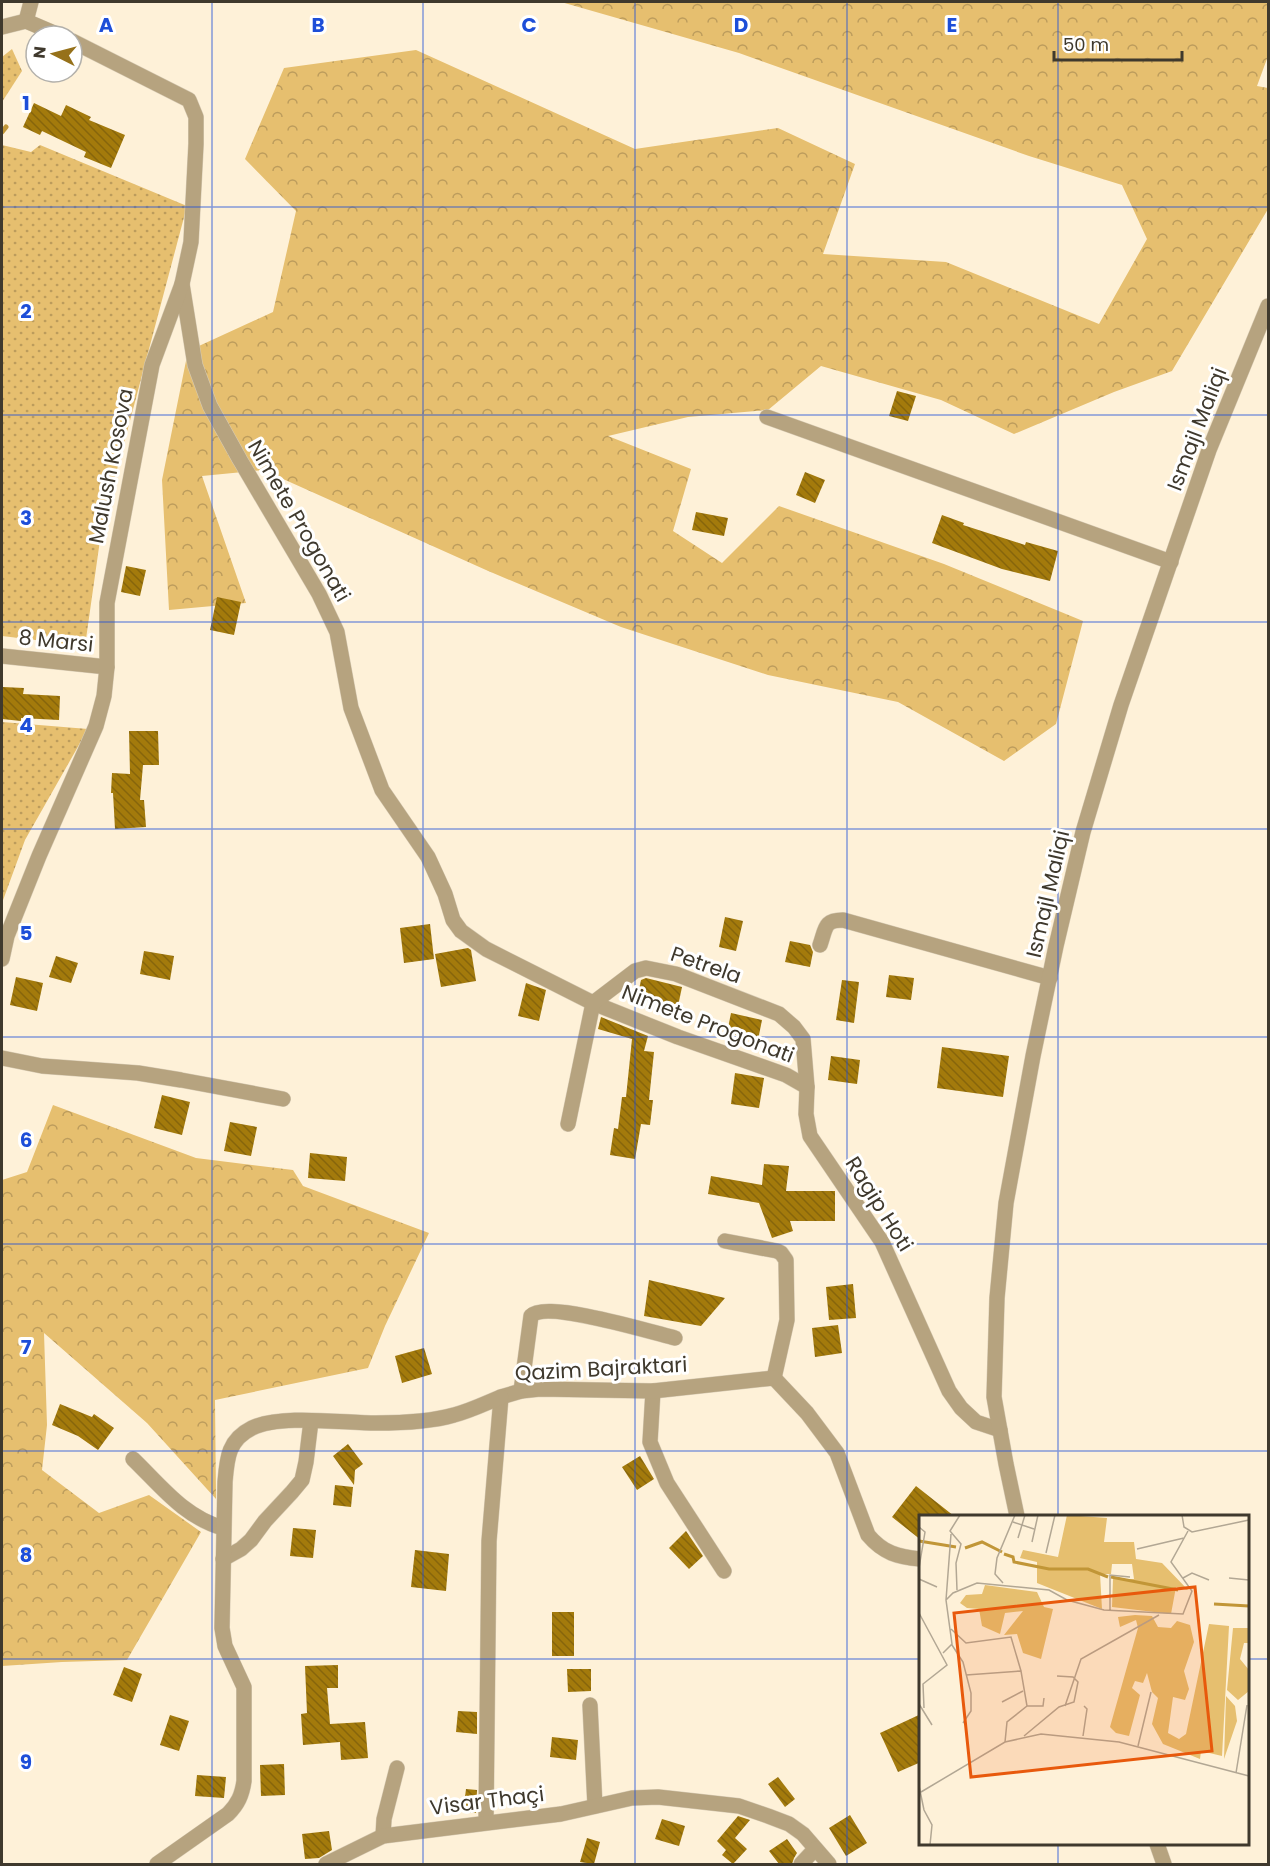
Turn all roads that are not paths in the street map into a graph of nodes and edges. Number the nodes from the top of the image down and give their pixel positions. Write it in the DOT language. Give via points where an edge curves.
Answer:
graph roads {
  1 [pos="31,2"];
  2 [pos="26,21"];
  3 [pos="33,24"];
  4 [pos="2,27"];
  5 [pos="84,47"];
  6 [pos="182,284"];
  7 [pos="1269,306"];
  8 [pos="766,417"];
  9 [pos="1171,562"];
  10 [pos="2,656"];
  11 [pos="107,667"];
  12 [pos="820,945"];
  13 [pos="2,959"];
  14 [pos="1050,978"];
  15 [pos="593,1003"];
  16 [pos="803,1039"];
  17 [pos="2,1058"];
  18 [pos="807,1088"];
  19 [pos="283,1099"];
  20 [pos="568,1124"];
  21 [pos="725,1241"];
  22 [pos="675,1338"];
  23 [pos="774,1377"];
  24 [pos="521,1390"];
  25 [pos="653,1391"];
  26 [pos="501,1397"];
  27 [pos="311,1421"];
  28 [pos="999,1430"];
  29 [pos="133,1459"];
  30 [pos="1017,1515"];
  31 [pos="224,1528"];
  32 [pos="223,1559"];
  33 [pos="919,1559"];
  34 [pos="724,1571"];
  35 [pos="590,1705"];
  36 [pos="397,1768"];
  37 [pos="595,1806"];
  38 [pos="486,1822"];
  39 [pos="382,1836"];
  40 [pos="1157,1845"];
  41 [pos="815,1849"];
  42 [pos="157,1864"];
  43 [pos="326,1864"];
  44 [pos="801,1864"];
  45 [pos="830,1864"];
  46 [pos="1164,1864"];
  1 -- 2 [label="street"];
  2 -- 3 [label="street"];
  2 -- 4 [label="street"];
  5 -- 6 [label="street, Malush Kosova" via="183,96 193,108 196,144 191,242"];
  6 -- 11 [label="street, Malush Kosova" via="152,364 107,603"];
  6 -- 15 [label="street, Nimete Progonati" via="195,365 210,406 320,594 337,632 351,708 382,790 428,857 453,920 486,949"];
  7 -- 9 [label="street, Ismajl Maliqi" via="1209,450"];
  8 -- 9 [label="street"];
  9 -- 14 [label="street, Ismajl Maliqi" via="1121,705 1083,831"];
  10 -- 11 [label="street, 8 Marsi"];
  11 -- 13 [label="street, Malush Kosova" via="96,726 39,856 7,936"];
  12 -- 14 [label="street" via="828,923 843,920"];
  14 -- 28 [label="street, Ismajl Maliqi" via="1006,1203 997,1298 994,1397"];
  15 -- 16 [label="street, Petrela" via="635,971 646,968 676,974 779,1014"];
  15 -- 18 [label="street, Nimete Progonati" via="786,1075"];
  15 -- 20 [label="street, Nimete Progonati"];
  16 -- 18 [label="street, Ragip Hoti"];
  17 -- 19 [label="street" via="42,1066 128,1072"];
  18 -- 28 [label="street, Ragip Hoti" via="810,1136 882,1242 948,1391 976,1422"];
  21 -- 23 [label="street" via="777,1251 786,1260 787,1320"];
  22 -- 24 [label="street" via="604,1319 534,1312"];
  23 -- 25 [label="street, Qazim Bajraktari"];
  23 -- 33 [label="street" via="837,1453 868,1535 893,1555"];
  24 -- 25 [label="street, Qazim Bajraktari"];
  24 -- 26 [label="street, Qazim Bajraktari"];
  25 -- 34 [label="street" via="650,1442 667,1483"];
  26 -- 27 [label="street" via="453,1415 414,1421"];
  26 -- 38 [label="street, Qazim Bajraktari" via="489,1541"];
  27 -- 31 [label="street" via="253,1427 231,1446"];
  27 -- 32 [label="street" via="302,1480 251,1540"];
  28 -- 30 [label="street, Ismajl Maliqi"];
  29 -- 31 [label="street" via="191,1514"];
  31 -- 32 [label="street"];
  32 -- 42 [label="street" via="222,1628 225,1646 244,1687 242,1794 228,1814"];
  35 -- 37 [label="street"];
  36 -- 39 [label="street"];
  37 -- 38 [label="street, Visar Thaçi"];
  37 -- 41 [label="street, Visar Thaçi" via="658,1797 739,1806 789,1824"];
  38 -- 39 [label="street, Visar Thaçi"];
  39 -- 43 [label="street, Visar Thaçi"];
  40 -- 46 [label="street"];
  41 -- 44 [label="street"];
  41 -- 45 [label="street, Visar Thaçi"];
}
